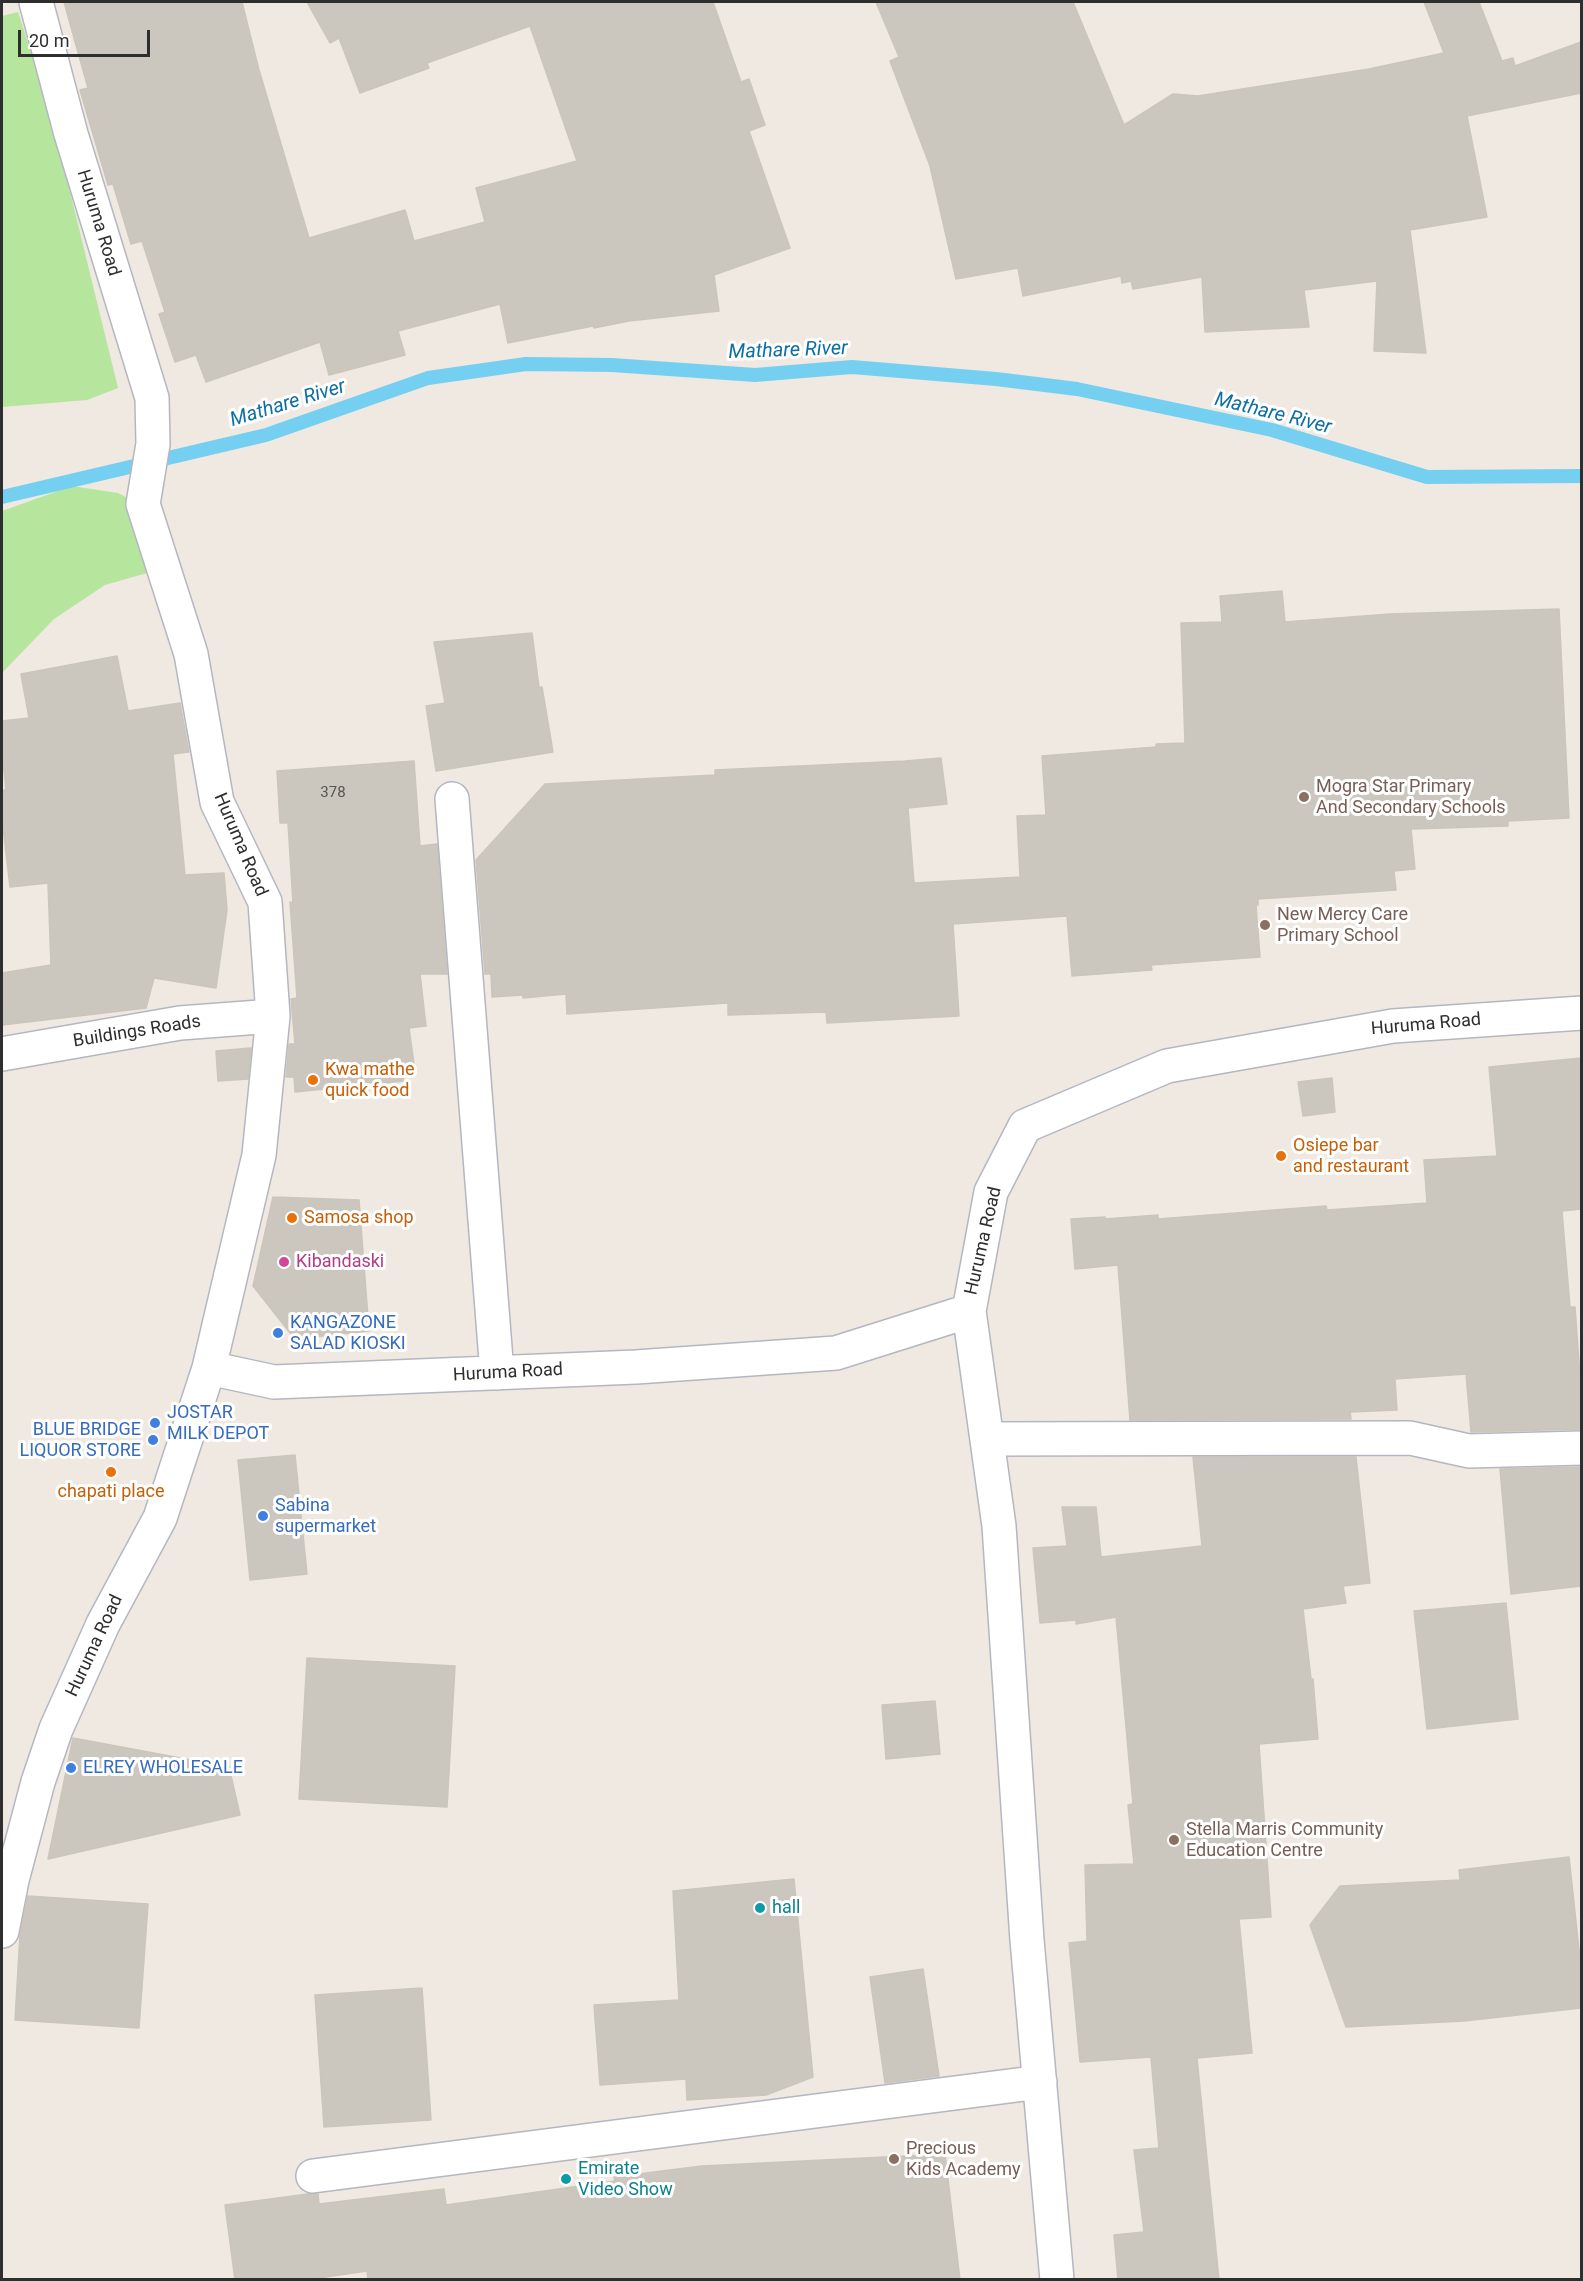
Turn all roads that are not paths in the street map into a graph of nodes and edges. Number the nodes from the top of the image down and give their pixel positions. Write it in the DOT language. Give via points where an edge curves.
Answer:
graph roads {
  1 [pos="36,2"];
  2 [pos="452,799"];
  3 [pos="1581,1012"];
  4 [pos="273,1016"];
  5 [pos="2,1054"];
  6 [pos="969,1311"];
  7 [pos="209,1368"];
  8 [pos="497,1373"];
  9 [pos="987,1439"];
  10 [pos="1581,1448"];
  11 [pos="2,1931"];
  12 [pos="1040,2082"];
  13 [pos="313,2176"];
  14 [pos="1057,2280"];
  1 -- 4 [label="street, Huruma Road" via="71,134 152,398 153,444 143,504 191,654 217,802 265,902"];
  2 -- 8 [label="street"];
  3 -- 6 [label="street, Huruma Road" via="1393,1026 1167,1066 1025,1126 991,1192"];
  4 -- 5 [label="street, Buildings Roads" via="180,1023"];
  4 -- 7 [label="street, Huruma Road" via="259,1155"];
  6 -- 8 [label="street, Huruma Road" via="836,1353"];
  6 -- 9 [label="street"];
  7 -- 8 [label="street, Huruma Road" via="274,1382"];
  7 -- 11 [label="street, Huruma Road" via="160,1518 103,1624 56,1729 32,1804"];
  9 -- 10 [label="street" via="1410,1438 1469,1451"];
  9 -- 12 [label="street" via="999,1526"];
  12 -- 13 [label="street"];
  12 -- 14 [label="street"];
}
